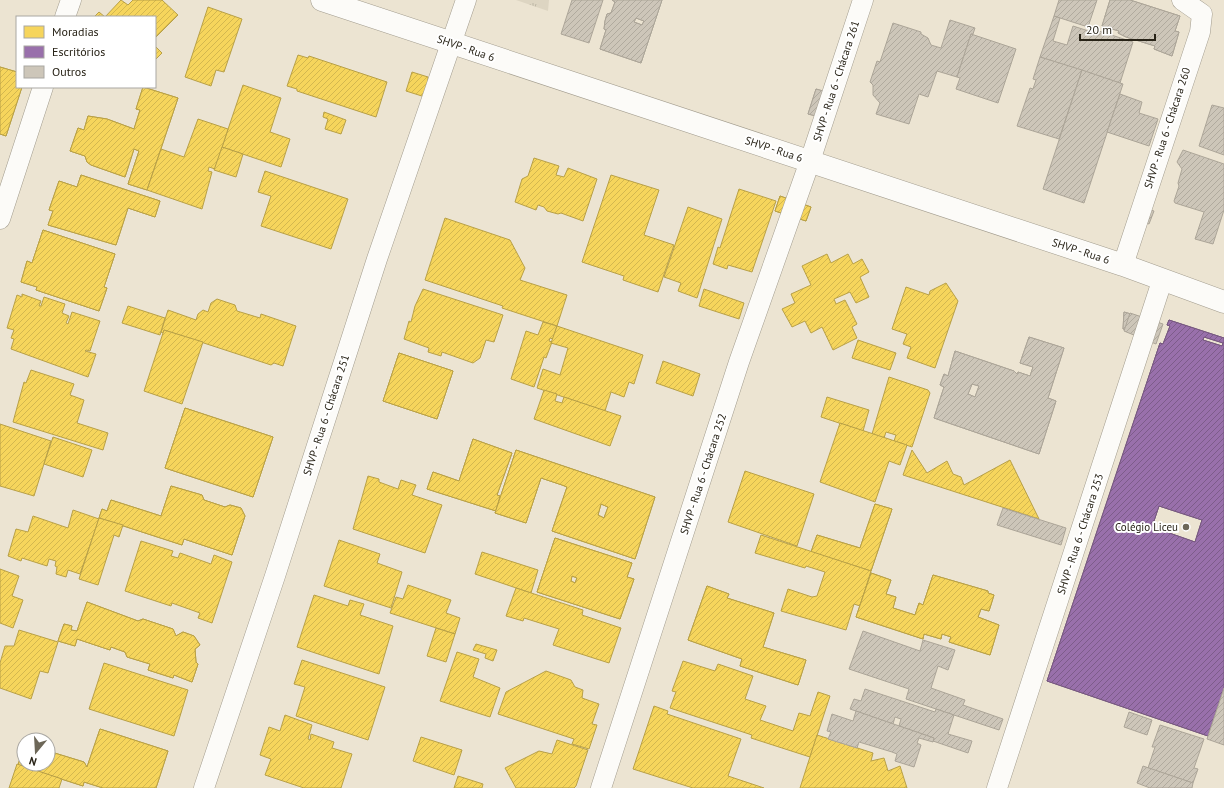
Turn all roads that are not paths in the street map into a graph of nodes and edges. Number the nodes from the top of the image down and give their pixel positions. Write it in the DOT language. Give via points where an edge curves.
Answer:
graph roads {
  1 [pos="71,0"];
  2 [pos="322,0"];
  3 [pos="466,0"];
  4 [pos="863,0"];
  5 [pos="1182,0"];
  6 [pos="65,16"];
  7 [pos="451,43"];
  8 [pos="43,88"];
  9 [pos="810,161"];
  10 [pos="0,219"];
  11 [pos="1123,265"];
  12 [pos="1162,281"];
  13 [pos="1224,302"];
  14 [pos="204,788"];
  15 [pos="601,788"];
  16 [pos="997,788"];
  1 -- 6 [label="street"];
  2 -- 7 [label="street, SHVP - Rua 6"];
  3 -- 7 [label="street, SHVP - Rua 6 - Chácara 251"];
  4 -- 9 [label="street, SHVP - Rua 6 - Chácara 261"];
  5 -- 11 [label="street, SHVP - Rua 6 - Chácara 260" via="1202,14 1200,32"];
  7 -- 9 [label="street, SHVP - Rua 6"];
  7 -- 14 [label="street, SHVP - Rua 6 - Chácara 251" via="377,259"];
  8 -- 10 [label="street"];
  9 -- 11 [label="street, SHVP - Rua 6"];
  9 -- 15 [label="street, SHVP - Rua 6 - Chácara 252" via="738,362"];
  11 -- 12 [label="street, SHVP - Rua 6"];
  12 -- 13 [label="street, SHVP - Rua 6"];
  12 -- 16 [label="street, SHVP - Rua 6 - Chácara 253"];
}
